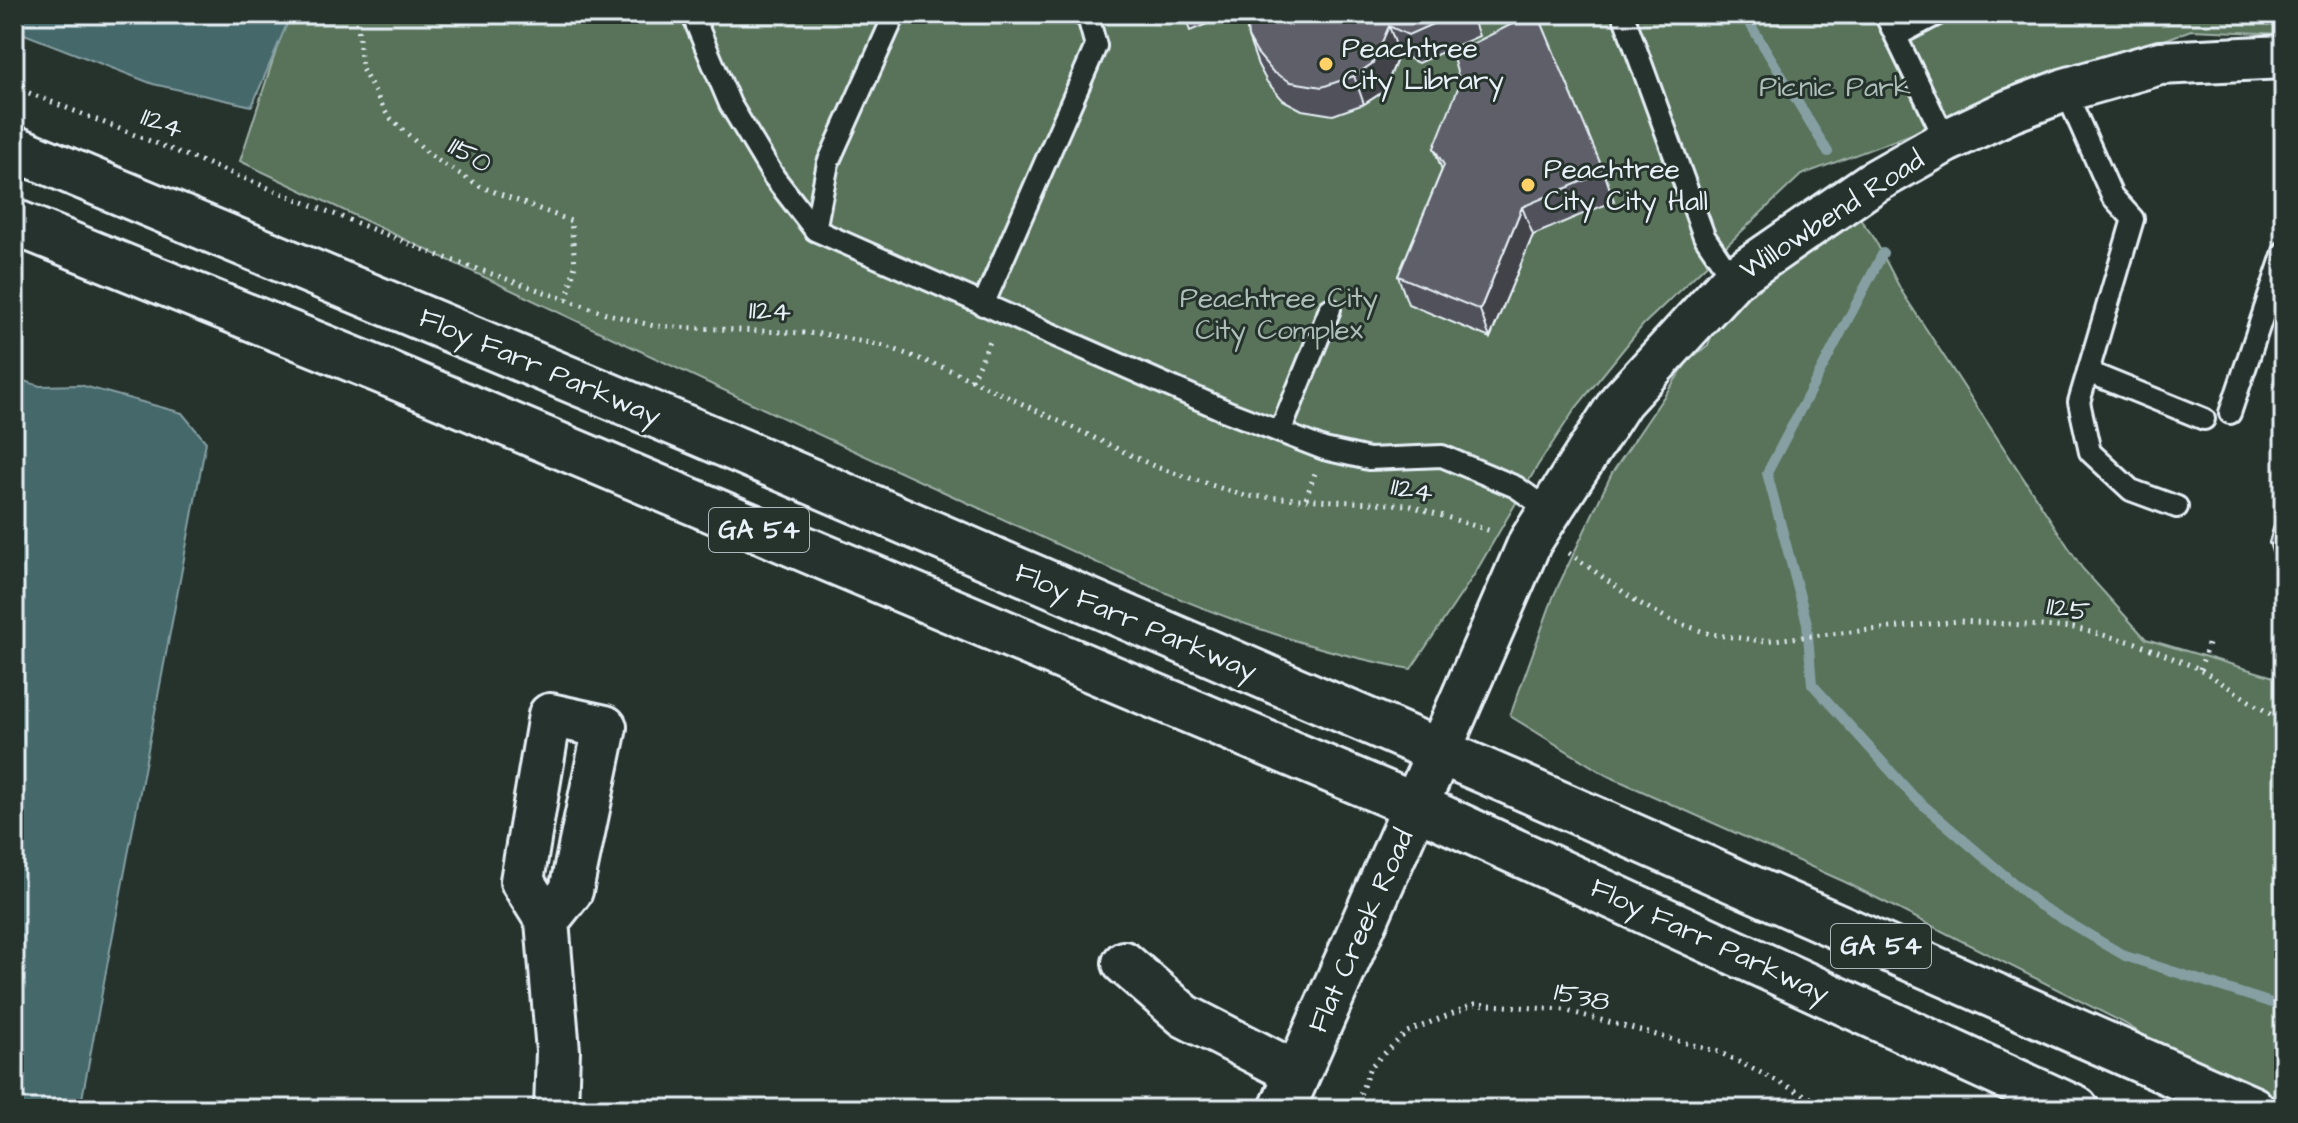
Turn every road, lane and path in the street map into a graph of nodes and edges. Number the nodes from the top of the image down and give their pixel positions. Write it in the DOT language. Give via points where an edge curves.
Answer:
graph roads {
  1 [pos="357,14"];
  2 [pos="692,14"];
  3 [pos="895,14"];
  4 [pos="1081,14"];
  5 [pos="1623,14"];
  6 [pos="1885,14"];
  7 [pos="1938,14"];
  8 [pos="1898,35"];
  9 [pos="2284,57"];
  10 [pos="14,87"];
  11 [pos="2065,90"];
  12 [pos="1946,141"];
  13 [pos="14,148"];
  14 [pos="14,222"];
  15 [pos="815,230"];
  16 [pos="2284,252"];
  17 [pos="1733,279"];
  18 [pos="567,299"];
  19 [pos="983,305"];
  20 [pos="1330,309"];
  21 [pos="1004,315"];
  22 [pos="2088,372"];
  23 [pos="971,380"];
  24 [pos="2230,413"];
  25 [pos="2204,419"];
  26 [pos="1280,432"];
  27 [pos="2177,507"];
  28 [pos="1540,526"];
  29 [pos="2209,641"];
  30 [pos="2200,669"];
  31 [pos="2284,723"];
  32 [pos="1439,752"];
  33 [pos="1416,806"];
  34 [pos="547,921"];
  35 [pos="1124,963"];
  36 [pos="1289,1091"];
  37 [pos="556,1109"];
  38 [pos="1355,1109"];
  39 [pos="1833,1109"];
  40 [pos="2076,1109"];
  41 [pos="2252,1109"];
  1 -- 18 [label="path, 1150" via="362,69 388,116 431,156 479,186 571,221 575,265"];
  2 -- 15 [label="lane" via="730,104 774,177"];
  3 -- 15 [label="lane" via="828,163"];
  4 -- 19 [label="lane" via="1088,17 1096,46"];
  5 -- 17 [label="lane" via="1704,236"];
  6 -- 8 [label="lane"];
  7 -- 8 [label="lane"];
  8 -- 12 [label="lane"];
  9 -- 11 [label="street, Willowbend Road" via="2160,63"];
  10 -- 18 [label="path, 1124" via="440,256"];
  11 -- 12 [label="street, Willowbend Road"];
  11 -- 22 [label="lane" via="2112,196 2133,219"];
  12 -- 17 [label="street, Willowbend Road" via="1872,183"];
  13 -- 32 [label="main road, Floy Farr Parkway / GA 54" via="701,434"];
  14 -- 33 [label="main road, Floy Farr Parkway / GA 54"];
  15 -- 19 [label="lane"];
  16 -- 24 [label="lane"];
  17 -- 28 [label="street, Willowbend Road" via="1621,401"];
  18 -- 23 [label="path, 1124" via="654,326 824,334 885,346"];
  19 -- 21 [label="lane"];
  20 -- 26 [label="lane"];
  21 -- 23 [label="path"];
  21 -- 26 [label="lane"];
  22 -- 25 [label="lane"];
  22 -- 27 [label="lane" via="2079,402 2090,452 2131,490"];
  23 -- 28 [label="path, 1124" via="1156,467 1245,496 1408,505"];
  26 -- 28 [label="lane" via="1369,459 1442,456 1516,487"];
  28 -- 30 [label="path, 1125" via="1636,601 1710,634 1762,641 1959,621 2012,622 2074,628 2136,643"];
  28 -- 32 [label="street, Willowbend Road"];
  29 -- 30 [label="path"];
  30 -- 31 [label="path, 1125"];
  32 -- 33 [label="main road, Flat Creek Road"];
  32 -- 41 [label="main road, Floy Farr Parkway / GA 54"];
  33 -- 36 [label="main road, Flat Creek Road"];
  33 -- 40 [label="main road, Floy Farr Parkway / GA 54"];
  34 -- 37 [label="street" via="558,1051"];
  35 -- 36 [label="street" via="1185,1016"];
  38 -- 39 [label="path, 1538" via="1370,1067 1407,1032 1475,1004 1564,1010 1719,1052"];
}
